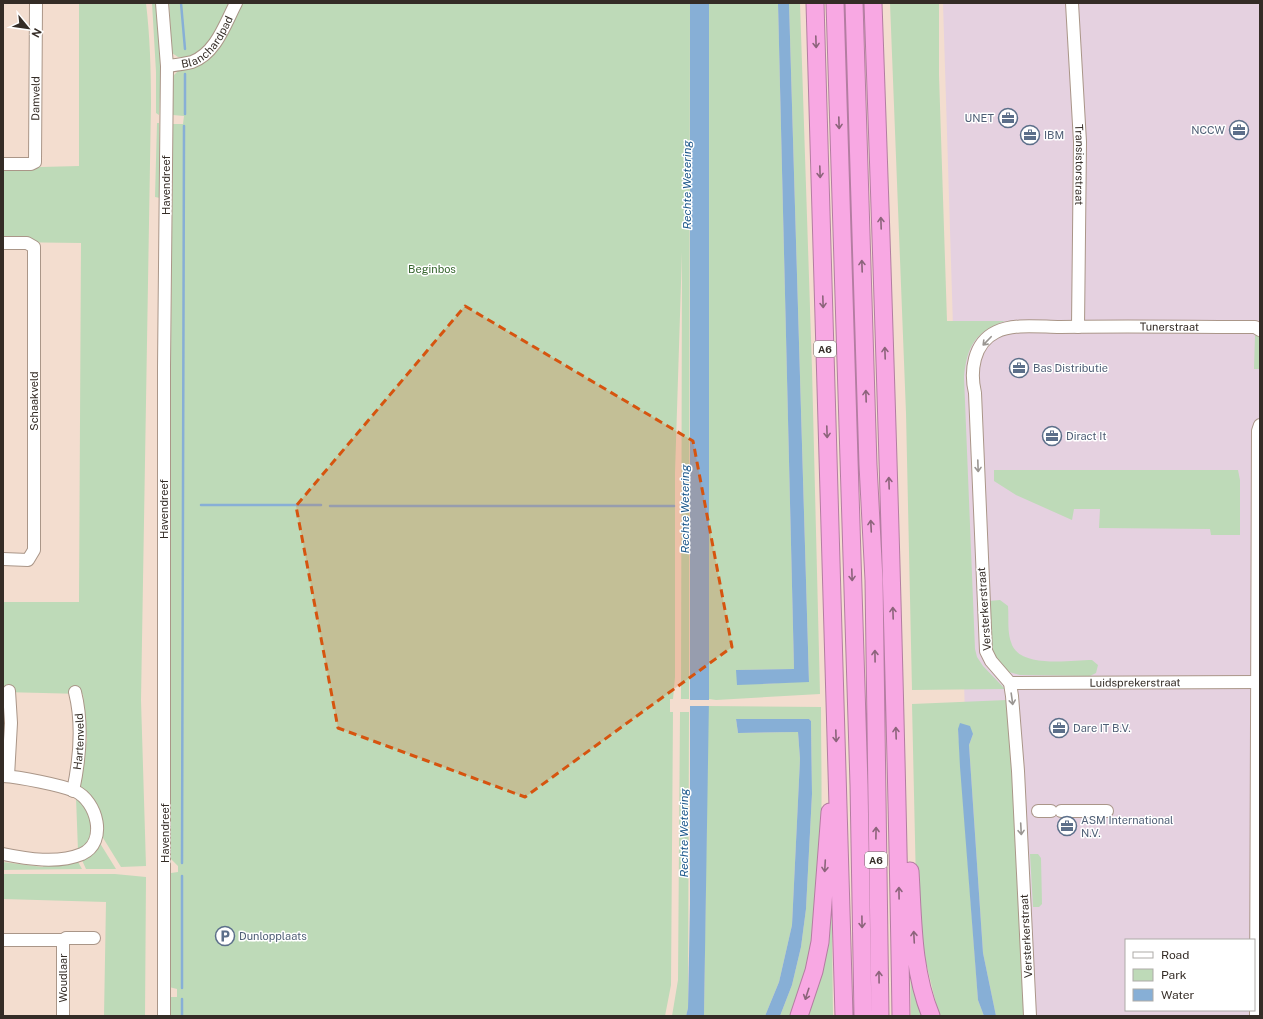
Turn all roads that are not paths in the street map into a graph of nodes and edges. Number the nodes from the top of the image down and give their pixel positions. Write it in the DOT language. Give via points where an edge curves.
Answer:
graph roads {
  1 [pos="36,3"];
  2 [pos="162,3"];
  3 [pos="236,3"];
  4 [pos="815,3"];
  5 [pos="835,3"];
  6 [pos="854,3"];
  7 [pos="873,3"];
  8 [pos="1072,3"];
  9 [pos="167,66"];
  10 [pos="3,164"];
  11 [pos="3,243"];
  12 [pos="1078,327"];
  13 [pos="1260,330"];
  14 [pos="1260,425"];
  15 [pos="1260,450"];
  16 [pos="3,559"];
  17 [pos="1259,682"];
  18 [pos="1010,683"];
  19 [pos="9,691"];
  20 [pos="75,692"];
  21 [pos="854,700"];
  22 [pos="897,763"];
  23 [pos="837,767"];
  24 [pos="5,776"];
  25 [pos="73,791"];
  26 [pos="1038,811"];
  27 [pos="1106,811"];
  28 [pos="3,854"];
  29 [pos="94,938"];
  30 [pos="3,940"];
  31 [pos="63,940"];
  32 [pos="844,999"];
  33 [pos="62,1016"];
  34 [pos="164,1016"];
  35 [pos="799,1016"];
  36 [pos="844,1016"];
  37 [pos="864,1016"];
  38 [pos="880,1016"];
  39 [pos="901,1016"];
  40 [pos="931,1016"];
  41 [pos="1030,1016"];
  42 [pos="1256,1016"];
  1 -- 10 [label="street, Damveld" via="34,162"];
  2 -- 9 [label="street, Havendreef"];
  3 -- 9 [label="street, Blanchardpad" via="211,49 191,62"];
  4 -- 23 [label="highway, A6, one-way"];
  5 -- 21 [label="highway, A6, one-way"];
  38 -- 6 [label="highway, A6, one-way" via="876,699"];
  22 -- 7 [label="highway, A6, one-way"];
  8 -- 12 [label="street, Transistorstraat" via="1080,142"];
  9 -- 34 [label="street, Havendreef" via="164,360"];
  11 -- 16 [label="street, Schaakveld" via="27,243 34,246 34,550 28,560"];
  12 -- 13 [label="street, Tunerstraat" via="1255,327"];
  12 -- 18 [label="street, Versterkerstraat, one-way" via="1022,328 996,332 979,350 972,372 986,651"];
  14 -- 15 [label="street"];
  15 -- 17 [label="street"];
  17 -- 18 [label="street, Luidsprekerstraat"];
  17 -- 42 [label="street"];
  18 -- 41 [label="street, Versterkerstraat, one-way" via="1018,771"];
  19 -- 24 [label="street" via="11,723"];
  20 -- 25 [label="street, Hartenveld" via="80,721 79,759"];
  21 -- 32 [label="highway, A6"];
  21 -- 37 [label="highway, A6, one-way"];
  39 -- 22 [label="highway, A6, one-way"];
  40 -- 22 [label="highway, A6, one-way" via="920,982 914,951 908,834"];
  23 -- 32 [label="highway, A6"];
  23 -- 35 [label="highway, A6, one-way" via="827,827 820,942 814,971"];
  24 -- 25 [label="street"];
  25 -- 28 [label="street" via="88,803 97,823 95,838 84,853 36,859"];
  26 -- 27 [label="street"];
  29 -- 31 [label="street, Woudlaar"];
  30 -- 31 [label="street, Woudlaar"];
  31 -- 33 [label="street, Woudlaar"];
  32 -- 36 [label="highway, A6"];
}
